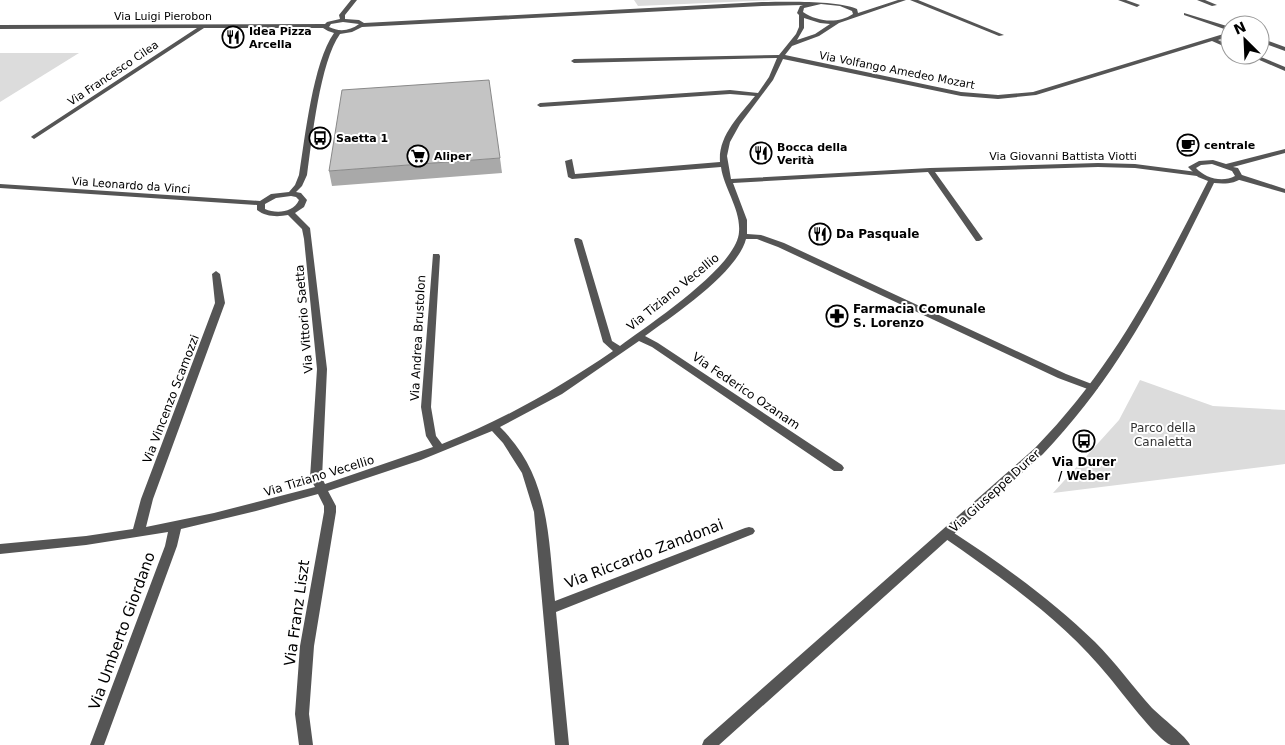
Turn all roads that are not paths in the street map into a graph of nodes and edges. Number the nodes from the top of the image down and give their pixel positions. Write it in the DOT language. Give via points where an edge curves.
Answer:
graph roads {
  1 [pos="354,0"];
  2 [pos="851,0"];
  3 [pos="903,0"];
  4 [pos="913,0"];
  5 [pos="1121,0"];
  6 [pos="1200,0"];
  7 [pos="823,3"];
  8 [pos="1137,5"];
  9 [pos="1214,5"];
  10 [pos="745,6"];
  11 [pos="801,14"];
  12 [pos="1186,14"];
  13 [pos="856,15"];
  14 [pos="343,20"];
  15 [pos="838,21"];
  16 [pos="362,25"];
  17 [pos="326,26"];
  18 [pos="1220,26"];
  19 [pos="0,27"];
  20 [pos="203,27"];
  21 [pos="338,32"];
  22 [pos="1001,35"];
  23 [pos="1220,37"];
  24 [pos="1212,39"];
  25 [pos="1220,43"];
  26 [pos="791,44"];
  27 [pos="1270,44"];
  28 [pos="1285,49"];
  29 [pos="780,57"];
  30 [pos="574,62"];
  31 [pos="1270,62"];
  32 [pos="1285,64"];
  33 [pos="1277,65"];
  34 [pos="1285,69"];
  35 [pos="760,94"];
  36 [pos="540,105"];
  37 [pos="34,137"];
  38 [pos="1285,151"];
  39 [pos="569,161"];
  40 [pos="725,164"];
  41 [pos="1228,166"];
  42 [pos="930,170"];
  43 [pos="1197,174"];
  44 [pos="1239,177"];
  45 [pos="1212,180"];
  46 [pos="728,181"];
  47 [pos="0,186"];
  48 [pos="1285,191"];
  49 [pos="291,194"];
  50 [pos="261,204"];
  51 [pos="290,212"];
  52 [pos="744,236"];
  53 [pos="978,239"];
  54 [pos="578,240"];
  55 [pos="436,256"];
  56 [pos="216,274"];
  57 [pos="639,337"];
  58 [pos="620,350"];
  59 [pos="1093,388"];
  60 [pos="493,426"];
  61 [pos="440,449"];
  62 [pos="838,468"];
  63 [pos="321,489"];
  64 [pos="175,527"];
  65 [pos="749,531"];
  66 [pos="138,533"];
  67 [pos="947,534"];
  68 [pos="0,550"];
  69 [pos="551,608"];
  70 [pos="96,745"];
  71 [pos="306,745"];
  72 [pos="562,745"];
  73 [pos="709,745"];
  74 [pos="1184,745"];
  1 -- 14 [label="street" via="342,15"];
  2 -- 7 [label="street"];
  3 -- 13 [label="street"];
  4 -- 22 [label="street"];
  5 -- 8 [label="street"];
  6 -- 9 [label="street"];
  7 -- 10 [label="street"];
  7 -- 11 [label="street" via="805,6 800,9"];
  7 -- 13 [label="street" via="852,8"];
  10 -- 11 [label="street" via="775,7"];
  10 -- 16 [label="street"];
  11 -- 15 [label="street" via="814,20"];
  11 -- 26 [label="street" via="801,30"];
  12 -- 18 [label="street"];
  13 -- 15 [label="street"];
  14 -- 16 [label="street" via="357,20"];
  14 -- 17 [label="street"];
  15 -- 26 [label="street"];
  16 -- 21 [label="street"];
  17 -- 20 [label="street, Via Luigi Pierobon"];
  17 -- 21 [label="street"];
  19 -- 20 [label="street, Via Luigi Pierobon"];
  20 -- 37 [label="street, Via Francesco Cilea"];
  21 -- 49 [label="street" via="326,60 303,175"];
  23 -- 24 [label="street, Via Volfango Amedeo Mozart"];
  24 -- 25 [label="street"];
  24 -- 29 [label="street, Via Volfango Amedeo Mozart" via="1034,94 1001,98 961,94"];
  26 -- 29 [label="street"];
  27 -- 28 [label="street"];
  29 -- 30 [label="street"];
  29 -- 35 [label="street" via="775,73"];
  31 -- 33 [label="street"];
  32 -- 33 [label="street"];
  33 -- 34 [label="street"];
  35 -- 36 [label="street" via="730,92"];
  35 -- 40 [label="street" via="726,143"];
  38 -- 41 [label="street"];
  39 -- 40 [label="street" via="572,177"];
  40 -- 46 [label="street"];
  41 -- 43 [label="street" via="1199,163 1192,167"];
  41 -- 44 [label="street"];
  42 -- 43 [label="street, Via Giovanni Battista Viotti" via="1121,165"];
  42 -- 46 [label="street, Via Giovanni Battista Viotti"];
  42 -- 53 [label="street"];
  43 -- 45 [label="street, Via Giovanni Battista Viotti"];
  44 -- 45 [label="street, Via Giovanni Battista Viotti" via="1230,181"];
  44 -- 48 [label="street"];
  45 -- 59 [label="street, Via Giuseppe Durer" via="1145,309"];
  46 -- 52 [label="street" via="741,212"];
  47 -- 50 [label="street, Via Leonardo da Vinci"];
  49 -- 50 [label="street" via="274,196"];
  49 -- 51 [label="street" via="301,197 303,203"];
  50 -- 51 [label="street" via="261,210 269,213"];
  51 -- 63 [label="street, Via Vittorio Saetta" via="306,228 313,278 322,369 316,478"];
  52 -- 57 [label="street, Via Tiziano Vecellio" via="731,260"];
  52 -- 59 [label="street" via="780,245"];
  54 -- 58 [label="street" via="608,342"];
  55 -- 61 [label="street, Via Andrea Brustolon" via="426,407 432,436"];
  56 -- 66 [label="street, Via Vincenzo Scamozzi" via="220,303 147,498"];
  57 -- 58 [label="street, Via Tiziano Vecellio"];
  57 -- 62 [label="street, Via Federico Ozanam"];
  58 -- 60 [label="street, Via Tiziano Vecellio" via="556,392"];
  59 -- 67 [label="street, Via Giuseppe Durer" via="1070,420 1040,451"];
  60 -- 61 [label="street, Via Tiziano Vecellio"];
  60 -- 69 [label="street, Via Riccardo Zandonai" via="507,440 528,473 540,512"];
  61 -- 63 [label="street, Via Tiziano Vecellio"];
  63 -- 64 [label="street, Via Tiziano Vecellio" via="251,510"];
  63 -- 71 [label="street, Via Franz Liszt" via="330,512 307,646 302,714"];
  64 -- 66 [label="street, Via Tiziano Vecellio"];
  64 -- 70 [label="street, Via Umberto Giordano" via="171,546"];
  65 -- 69 [label="street, Via Riccardo Zandonai"];
  66 -- 68 [label="street, Via Tiziano Vecellio"];
  67 -- 73 [label="street, Via Giuseppe Durer"];
  67 -- 74 [label="street" via="1011,579 1090,647 1167,734"];
  69 -- 72 [label="street, Via Riccardo Zandonai"];
}
